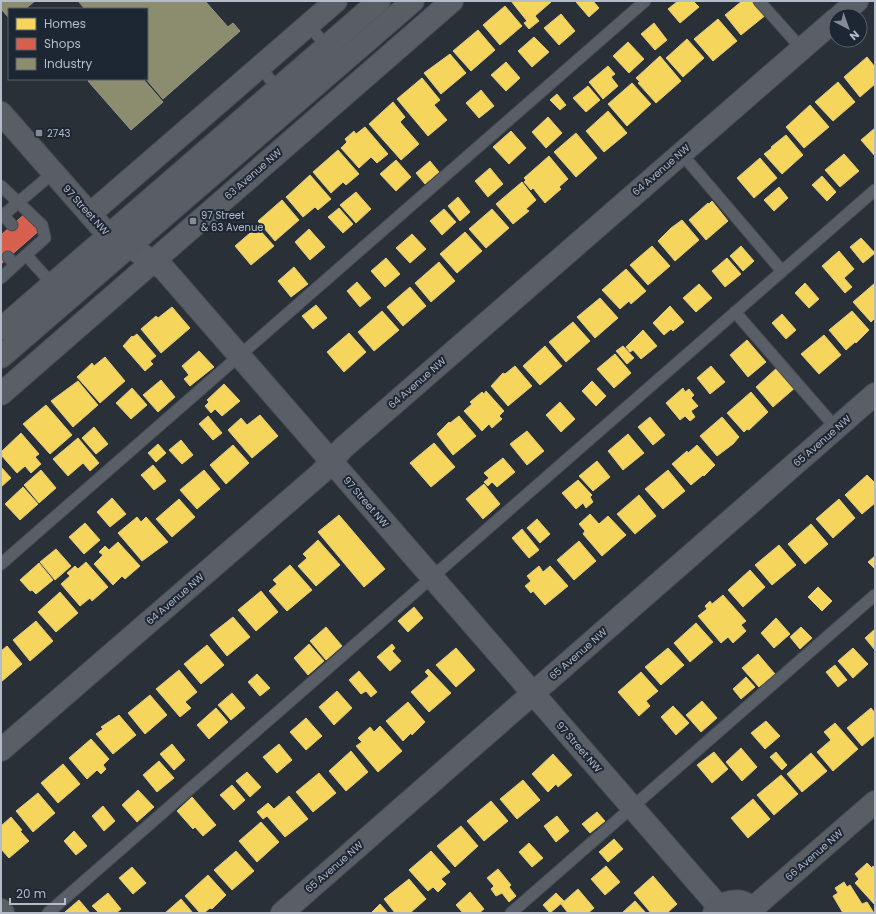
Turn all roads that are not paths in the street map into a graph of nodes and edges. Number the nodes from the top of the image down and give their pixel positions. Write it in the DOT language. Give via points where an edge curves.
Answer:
graph roads {
  1 [pos="336,1"];
  2 [pos="379,1"];
  3 [pos="413,1"];
  4 [pos="452,1"];
  5 [pos="645,1"];
  6 [pos="759,1"];
  7 [pos="857,1"];
  8 [pos="849,8"];
  9 [pos="309,25"];
  10 [pos="828,26"];
  11 [pos="327,47"];
  12 [pos="802,49"];
  13 [pos="260,67"];
  14 [pos="278,89"];
  15 [pos="1,113"];
  16 [pos="681,153"];
  17 [pos="53,173"];
  18 [pos="1,186"];
  19 [pos="875,190"];
  20 [pos="19,202"];
  21 [pos="90,214"];
  22 [pos="2,216"];
  23 [pos="12,225"];
  24 [pos="109,236"];
  25 [pos="129,246"];
  26 [pos="29,248"];
  27 [pos="153,261"];
  28 [pos="782,271"];
  29 [pos="1,278"];
  30 [pos="53,284"];
  31 [pos="735,312"];
  32 [pos="1,329"];
  33 [pos="240,356"];
  34 [pos="1,357"];
  35 [pos="1,394"];
  36 [pos="875,394"];
  37 [pos="836,428"];
  38 [pos="331,462"];
  39 [pos="1,564"];
  40 [pos="431,577"];
  41 [pos="875,595"];
  42 [pos="533,693"];
  43 [pos="1,750"];
  44 [pos="875,802"];
  45 [pos="632,807"];
  46 [pos="1,910"];
  47 [pos="716,910"];
  48 [pos="754,911"];
  49 [pos="3,913"];
  50 [pos="48,913"];
  51 [pos="282,913"];
  52 [pos="511,913"];
  1 -- 9 [label="street"];
  2 -- 11 [label="main road"];
  3 -- 25 [label="main road"];
  4 -- 27 [label="street, 63 Avenue NW"];
  5 -- 33 [label="lane"];
  6 -- 12 [label="lane"];
  7 -- 8 [label="street"];
  9 -- 11 [label="lane"];
  9 -- 13 [label="street"];
  10 -- 12 [label="street, 64 Avenue NW"];
  11 -- 14 [label="main road"];
  12 -- 16 [label="street, 64 Avenue NW"];
  13 -- 14 [label="lane"];
  13 -- 21 [label="street"];
  14 -- 24 [label="main road"];
  15 -- 17 [label="main road, 97 Street NW"];
  16 -- 28 [label="lane"];
  16 -- 38 [label="street, 64 Avenue NW" via="343,448"];
  17 -- 20 [label="lane"];
  17 -- 21 [label="main road, 97 Street NW"];
  18 -- 20 [label="lane"];
  19 -- 28 [label="lane"];
  20 -- 22 [label="lane"];
  20 -- 26 [label="lane" via="44,229 45,238"];
  21 -- 24 [label="main road, 97 Street NW"];
  22 -- 23 [label="lane"];
  24 -- 25 [label="main road, 97 Street NW"];
  24 -- 30 [label="main road"];
  25 -- 27 [label="street, 97 Street NW"];
  25 -- 34 [label="main road"];
  26 -- 29 [label="lane" via="12,261"];
  26 -- 30 [label="lane"];
  27 -- 33 [label="street, 97 Street NW" via="164,269"];
  27 -- 35 [label="street, 63 Avenue NW"];
  28 -- 31 [label="lane"];
  30 -- 32 [label="main road"];
  31 -- 37 [label="lane"];
  31 -- 40 [label="lane"];
  33 -- 38 [label="street, 97 Street NW"];
  33 -- 39 [label="lane"];
  36 -- 37 [label="street, 65 Avenue NW"];
  37 -- 42 [label="street, 65 Avenue NW"];
  38 -- 40 [label="street, 97 Street NW"];
  38 -- 43 [label="street, 64 Avenue NW"];
  40 -- 42 [label="street, 97 Street NW"];
  40 -- 50 [label="lane"];
  41 -- 45 [label="lane"];
  42 -- 45 [label="street, 97 Street NW"];
  42 -- 51 [label="street, 65 Avenue NW"];
  44 -- 48 [label="main road, 66 Avenue NW"];
  45 -- 47 [label="street, 97 Street NW"];
  45 -- 52 [label="lane"];
  46 -- 49 [label="main road"];
  47 -- 48 [label="main road" via="732,901 740,901"];
}
